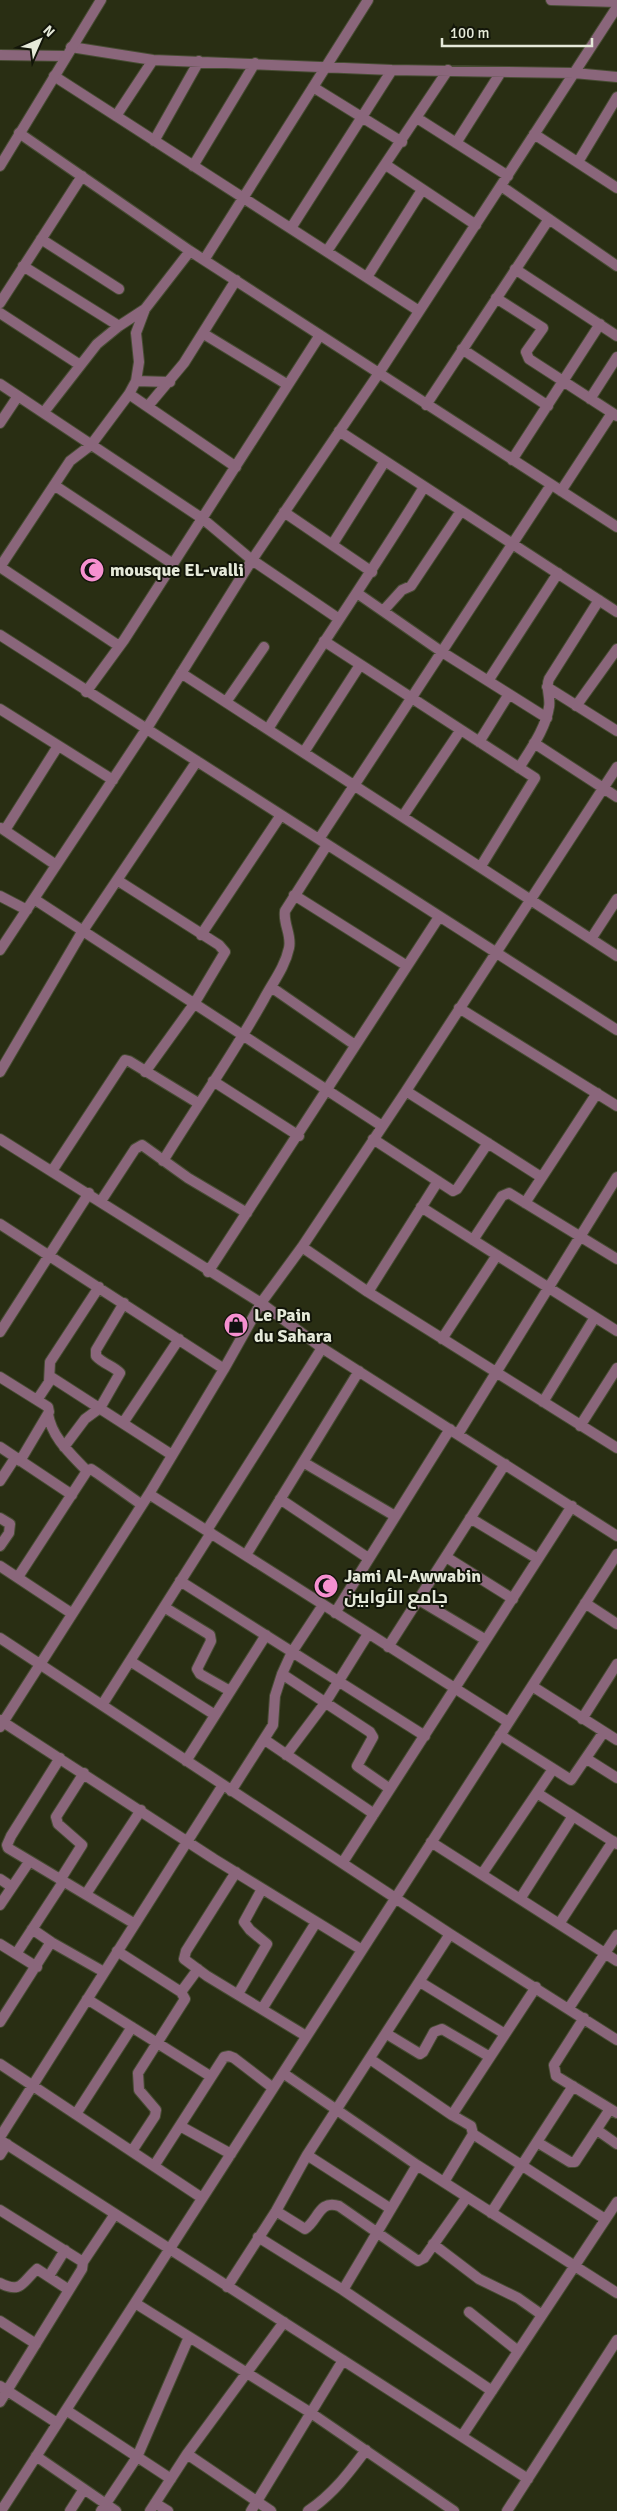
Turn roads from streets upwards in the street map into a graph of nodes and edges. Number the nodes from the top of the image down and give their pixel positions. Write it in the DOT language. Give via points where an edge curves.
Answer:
graph roads {
  1 [pos="101,0"];
  2 [pos="368,0"];
  3 [pos="551,0"];
  4 [pos="565,0"];
  5 [pos="617,2"];
  6 [pos="617,7"];
  7 [pos="69,52"];
  8 [pos="0,55"];
  9 [pos="153,60"];
  10 [pos="199,61"];
  11 [pos="255,63"];
  12 [pos="326,66"];
  13 [pos="392,70"];
  14 [pos="448,70"];
  15 [pos="501,72"];
  16 [pos="574,74"];
  17 [pos="54,76"];
  18 [pos="617,77"];
  19 [pos="313,87"];
  20 [pos="617,97"];
  21 [pos="116,116"];
  22 [pos="362,117"];
  23 [pos="416,118"];
  24 [pos="19,133"];
  25 [pos="534,134"];
  26 [pos="154,141"];
  27 [pos="402,142"];
  28 [pos="456,143"];
  29 [pos="578,162"];
  30 [pos="386,165"];
  31 [pos="0,166"];
  32 [pos="192,166"];
  33 [pos="82,176"];
  34 [pos="508,176"];
  35 [pos="501,186"];
  36 [pos="617,188"];
  37 [pos="422,190"];
  38 [pos="243,198"];
  39 [pos="548,219"];
  40 [pos="476,225"];
  41 [pos="290,228"];
  42 [pos="41,238"];
  43 [pos="190,251"];
  44 [pos="327,252"];
  45 [pos="204,260"];
  46 [pos="24,266"];
  47 [pos="617,266"];
  48 [pos="515,269"];
  49 [pos="367,277"];
  50 [pos="236,280"];
  51 [pos="119,289"];
  52 [pos="496,298"];
  53 [pos="0,303"];
  54 [pos="145,309"];
  55 [pos="420,310"];
  56 [pos="0,313"];
  57 [pos="600,324"];
  58 [pos="119,326"];
  59 [pos="204,334"];
  60 [pos="320,335"];
  61 [pos="617,336"];
  62 [pos="462,349"];
  63 [pos="616,362"];
  64 [pos="80,365"];
  65 [pos="379,373"];
  66 [pos="136,381"];
  67 [pos="170,382"];
  68 [pos="564,382"];
  69 [pos="0,384"];
  70 [pos="288,385"];
  71 [pos="129,394"];
  72 [pos="18,396"];
  73 [pos="590,399"];
  74 [pos="426,405"];
  75 [pos="148,406"];
  76 [pos="548,406"];
  77 [pos="44,412"];
  78 [pos="614,414"];
  79 [pos="0,423"];
  80 [pos="338,431"];
  81 [pos="91,445"];
  82 [pos="512,460"];
  83 [pos="385,462"];
  84 [pos="236,467"];
  85 [pos="54,485"];
  86 [pos="551,485"];
  87 [pos="424,487"];
  88 [pos="561,491"];
  89 [pos="460,510"];
  90 [pos="284,512"];
  91 [pos="203,519"];
  92 [pos="617,528"];
  93 [pos="512,544"];
  94 [pos="332,545"];
  95 [pos="252,560"];
  96 [pos="173,564"];
  97 [pos="0,567"];
  98 [pos="372,572"];
  99 [pos="558,573"];
  100 [pos="357,593"];
  101 [pos="600,600"];
  102 [pos="383,611"];
  103 [pos="617,612"];
  104 [pos="339,619"];
  105 [pos="0,635"];
  106 [pos="324,641"];
  107 [pos="119,646"];
  108 [pos="264,647"];
  109 [pos="617,649"];
  110 [pos="442,652"];
  111 [pos="360,665"];
  112 [pos="181,673"];
  113 [pos="488,681"];
  114 [pos="547,686"];
  115 [pos="86,692"];
  116 [pos="509,694"];
  117 [pos="411,699"];
  118 [pos="226,702"];
  119 [pos="576,706"];
  120 [pos="0,709"];
  121 [pos="547,718"];
  122 [pos="146,728"];
  123 [pos="268,729"];
  124 [pos="460,731"];
  125 [pos="617,731"];
  126 [pos="478,742"];
  127 [pos="534,744"];
  128 [pos="58,746"];
  129 [pos="304,752"];
  130 [pos="197,761"];
  131 [pos="519,768"];
  132 [pos="617,768"];
  133 [pos="113,780"];
  134 [pos="355,785"];
  135 [pos="603,788"];
  136 [pos="617,797"];
  137 [pos="281,815"];
  138 [pos="403,816"];
  139 [pos="2,829"];
  140 [pos="323,842"];
  141 [pos="56,865"];
  142 [pos="481,866"];
  143 [pos="117,880"];
  144 [pos="294,895"];
  145 [pos="0,896"];
  146 [pos="34,899"];
  147 [pos="617,899"];
  148 [pos="530,900"];
  149 [pos="26,910"];
  150 [pos="439,917"];
  151 [pos="82,932"];
  152 [pos="202,935"];
  153 [pos="591,940"];
  154 [pos="0,950"];
  155 [pos="496,953"];
  156 [pos="617,956"];
  157 [pos="407,966"];
  158 [pos="271,987"];
  159 [pos="194,1004"];
  160 [pos="459,1008"];
  161 [pos="617,1030"];
  162 [pos="244,1036"];
  163 [pos="355,1045"];
  164 [pos="0,1072"];
  165 [pos="145,1072"];
  166 [pos="213,1081"];
  167 [pos="406,1091"];
  168 [pos="328,1092"];
  169 [pos="597,1093"];
  170 [pos="198,1103"];
  171 [pos="617,1106"];
  172 [pos="382,1126"];
  173 [pos="299,1136"];
  174 [pos="0,1139"];
  175 [pos="373,1139"];
  176 [pos="488,1143"];
  177 [pos="163,1161"];
  178 [pos="52,1171"];
  179 [pos="617,1177"];
  180 [pos="541,1178"];
  181 [pos="438,1181"];
  182 [pos="89,1193"];
  183 [pos="101,1201"];
  184 [pos="525,1203"];
  185 [pos="421,1207"];
  186 [pos="247,1213"];
  187 [pos="0,1224"];
  188 [pos="581,1236"];
  189 [pos="473,1240"];
  190 [pos="302,1247"];
  191 [pos="50,1255"];
  192 [pos="497,1256"];
  193 [pos="617,1259"];
  194 [pos="208,1272"];
  195 [pos="100,1287"];
  196 [pos="550,1288"];
  197 [pos="368,1292"];
  198 [pos="124,1303"];
  199 [pos="261,1303"];
  200 [pos="595,1317"];
  201 [pos="617,1331"];
  202 [pos="0,1332"];
  203 [pos="442,1338"];
  204 [pos="179,1339"];
  205 [pos="322,1348"];
  206 [pos="617,1368"];
  207 [pos="224,1369"];
  208 [pos="359,1371"];
  209 [pos="496,1373"];
  210 [pos="0,1377"];
  211 [pos="51,1377"];
  212 [pos="37,1400"];
  213 [pos="543,1402"];
  214 [pos="100,1408"];
  215 [pos="48,1414"];
  216 [pos="123,1423"];
  217 [pos="580,1426"];
  218 [pos="454,1431"];
  219 [pos="0,1447"];
  220 [pos="64,1447"];
  221 [pos="617,1448"];
  222 [pos="172,1455"];
  223 [pos="18,1459"];
  224 [pos="303,1462"];
  225 [pos="505,1464"];
  226 [pos="87,1471"];
  227 [pos="0,1481"];
  228 [pos="149,1494"];
  229 [pos="72,1495"];
  230 [pos="280,1499"];
  231 [pos="142,1505"];
  232 [pos="572,1506"];
  233 [pos="395,1516"];
  234 [pos="0,1518"];
  235 [pos="470,1518"];
  236 [pos="209,1531"];
  237 [pos="617,1536"];
  238 [pos="0,1546"];
  239 [pos="617,1554"];
  240 [pos="246,1555"];
  241 [pos="446,1557"];
  242 [pos="368,1558"];
  243 [pos="538,1559"];
  244 [pos="0,1566"];
  245 [pos="18,1577"];
  246 [pos="180,1582"];
  247 [pos="513,1599"];
  248 [pos="418,1600"];
  249 [pos="585,1604"];
  250 [pos="323,1605"];
  251 [pos="164,1607"];
  252 [pos="71,1613"];
  253 [pos="335,1613"];
  254 [pos="617,1624"];
  255 [pos="368,1634"];
  256 [pos="266,1635"];
  257 [pos="0,1638"];
  258 [pos="486,1640"];
  259 [pos="388,1647"];
  260 [pos="292,1652"];
  261 [pos="130,1662"];
  262 [pos="40,1663"];
  263 [pos="617,1664"];
  264 [pos="282,1674"];
  265 [pos="339,1682"];
  266 [pos="532,1686"];
  267 [pos="455,1689"];
  268 [pos="230,1691"];
  269 [pos="325,1703"];
  270 [pos="102,1705"];
  271 [pos="215,1715"];
  272 [pos="582,1719"];
  273 [pos="508,1722"];
  274 [pos="1,1723"];
  275 [pos="603,1733"];
  276 [pos="500,1735"];
  277 [pos="425,1736"];
  278 [pos="265,1740"];
  279 [pos="617,1740"];
  280 [pos="286,1755"];
  281 [pos="60,1758"];
  282 [pos="587,1759"];
  283 [pos="186,1761"];
  284 [pos="553,1769"];
  285 [pos="84,1773"];
  286 [pos="617,1778"];
  287 [pos="227,1788"];
  288 [pos="390,1789"];
  289 [pos="536,1793"];
  290 [pos="141,1810"];
  291 [pos="374,1814"];
  292 [pos="573,1816"];
  293 [pos="187,1841"];
  294 [pos="431,1842"];
  295 [pos="615,1843"];
  296 [pos="29,1862"];
  297 [pos="343,1862"];
  298 [pos="236,1872"];
  299 [pos="482,1874"];
  300 [pos="0,1879"];
  301 [pos="61,1881"];
  302 [pos="12,1887"];
  303 [pos="262,1889"];
  304 [pos="86,1894"];
  305 [pos="396,1897"];
  306 [pos="520,1899"];
  307 [pos="0,1905"];
  308 [pos="135,1924"];
  309 [pos="315,1924"];
  310 [pos="559,1924"];
  311 [pos="32,1929"];
  312 [pos="450,1934"];
  313 [pos="617,1935"];
  314 [pos="51,1942"];
  315 [pos="0,1944"];
  316 [pos="362,1950"];
  317 [pos="117,1952"];
  318 [pos="605,1953"];
  319 [pos="16,1954"];
  320 [pos="617,1961"];
  321 [pos="37,1967"];
  322 [pos="198,1970"];
  323 [pos="104,1972"];
  324 [pos="420,1982"];
  325 [pos="536,1987"];
  326 [pos="181,1992"];
  327 [pos="238,1994"];
  328 [pos="87,1999"];
  329 [pos="569,2008"];
  330 [pos="262,2009"];
  331 [pos="584,2018"];
  332 [pos="0,2022"];
  333 [pos="132,2027"];
  334 [pos="387,2034"];
  335 [pos="505,2034"];
  336 [pos="306,2036"];
  337 [pos="617,2040"];
  338 [pos="157,2043"];
  339 [pos="490,2057"];
  340 [pos="370,2059"];
  341 [pos="0,2064"];
  342 [pos="283,2073"];
  343 [pos="210,2076"];
  344 [pos="32,2086"];
  345 [pos="573,2086"];
  346 [pos="273,2088"];
  347 [pos="337,2110"];
  348 [pos="613,2111"];
  349 [pos="76,2114"];
  350 [pos="452,2115"];
  351 [pos="180,2126"];
  352 [pos="597,2130"];
  353 [pos="473,2134"];
  354 [pos="2,2141"];
  355 [pos="537,2142"];
  356 [pos="617,2144"];
  357 [pos="132,2151"];
  358 [pos="230,2154"];
  359 [pos="0,2155"];
  360 [pos="307,2155"];
  361 [pos="417,2165"];
  362 [pos="154,2166"];
  363 [pos="521,2166"];
  364 [pos="444,2182"];
  365 [pos="467,2197"];
  366 [pos="202,2198"];
  367 [pos="617,2202"];
  368 [pos="391,2209"];
  369 [pos="0,2210"];
  370 [pos="276,2211"];
  371 [pos="491,2213"];
  372 [pos="115,2214"];
  373 [pos="605,2219"];
  374 [pos="377,2233"];
  375 [pos="258,2237"];
  376 [pos="433,2244"];
  377 [pos="170,2249"];
  378 [pos="65,2250"];
  379 [pos="83,2262"];
  380 [pos="574,2266"];
  381 [pos="49,2276"];
  382 [pos="0,2283"];
  383 [pos="228,2286"];
  384 [pos="69,2290"];
  385 [pos="343,2290"];
  386 [pos="617,2293"];
  387 [pos="135,2303"];
  388 [pos="469,2312"];
  389 [pos="542,2315"];
  390 [pos="0,2321"];
  391 [pos="284,2322"];
  392 [pos="189,2337"];
  393 [pos="617,2340"];
  394 [pos="36,2344"];
  395 [pos="518,2351"];
  396 [pos="343,2360"];
  397 [pos="246,2372"];
  398 [pos="4,2388"];
  399 [pos="492,2391"];
  400 [pos="0,2402"];
  401 [pos="66,2410"];
  402 [pos="311,2413"];
  403 [pos="58,2423"];
  404 [pos="462,2436"];
  405 [pos="366,2450"];
  406 [pos="186,2454"];
  407 [pos="36,2456"];
  408 [pos="137,2457"];
  409 [pos="171,2479"];
  410 [pos="528,2479"];
  411 [pos="84,2489"];
  412 [pos="257,2501"];
  413 [pos="153,2507"];
  414 [pos="103,2508"];
  415 [pos="511,2509"];
  416 [pos="1,2511"];
  417 [pos="70,2511"];
  418 [pos="116,2511"];
  419 [pos="168,2511"];
  420 [pos="251,2511"];
  421 [pos="271,2511"];
  422 [pos="308,2511"];
  423 [pos="454,2511"];
  1 -- 7 [label="street"];
  2 -- 12 [label="street"];
  3 -- 4 [label="street"];
  4 -- 5 [label="street"];
  6 -- 16 [label="street"];
  7 -- 8 [label="street"];
  7 -- 9 [label="street"];
  7 -- 17 [label="street"];
  9 -- 10 [label="street"];
  9 -- 21 [label="street"];
  10 -- 11 [label="street"];
  10 -- 26 [label="street"];
  11 -- 12 [label="street"];
  11 -- 32 [label="street"];
  12 -- 13 [label="street"];
  12 -- 19 [label="street"];
  13 -- 14 [label="street"];
  13 -- 22 [label="street"];
  14 -- 15 [label="street"];
  14 -- 23 [label="street"];
  15 -- 16 [label="street"];
  15 -- 28 [label="street"];
  16 -- 18 [label="street"];
  16 -- 25 [label="street"];
  17 -- 21 [label="street"];
  17 -- 24 [label="street"];
  19 -- 22 [label="street"];
  19 -- 38 [label="street"];
  20 -- 29 [label="street"];
  21 -- 26 [label="street"];
  22 -- 27 [label="street"];
  22 -- 41 [label="street"];
  23 -- 27 [label="street"];
  23 -- 28 [label="street"];
  24 -- 31 [label="street"];
  24 -- 33 [label="street"];
  25 -- 29 [label="street"];
  25 -- 34 [label="street"];
  26 -- 32 [label="street"];
  27 -- 30 [label="street"];
  28 -- 34 [label="street"];
  29 -- 36 [label="street"];
  30 -- 37 [label="street"];
  30 -- 44 [label="street"];
  32 -- 38 [label="street"];
  33 -- 42 [label="street"];
  33 -- 43 [label="street"];
  34 -- 35 [label="street"];
  35 -- 39 [label="street"];
  35 -- 40 [label="street"];
  37 -- 40 [label="street"];
  37 -- 49 [label="street"];
  38 -- 41 [label="street"];
  38 -- 45 [label="street"];
  39 -- 47 [label="street"];
  39 -- 48 [label="street"];
  40 -- 55 [label="street"];
  41 -- 44 [label="street"];
  42 -- 46 [label="street"];
  42 -- 51 [label="street"];
  43 -- 45 [label="street"];
  43 -- 54 [label="street"];
  44 -- 49 [label="street"];
  45 -- 50 [label="street"];
  46 -- 53 [label="street"];
  46 -- 58 [label="street"];
  48 -- 52 [label="street"];
  48 -- 57 [label="street"];
  49 -- 55 [label="street"];
  50 -- 59 [label="street"];
  50 -- 60 [label="street"];
  52 -- 62 [label="street"];
  52 -- 68 [label="street" via="541,324 542,331 526,356"];
  54 -- 58 [label="street"];
  54 -- 66 [label="street" via="136,333 139,362"];
  55 -- 65 [label="street"];
  56 -- 64 [label="street"];
  57 -- 61 [label="street"];
  57 -- 68 [label="street"];
  58 -- 64 [label="street" via="97,344"];
  59 -- 67 [label="street"];
  59 -- 70 [label="street"];
  60 -- 65 [label="street"];
  60 -- 70 [label="street"];
  62 -- 74 [label="street"];
  62 -- 76 [label="street"];
  63 -- 73 [label="street"];
  64 -- 77 [label="street"];
  65 -- 74 [label="street"];
  65 -- 80 [label="street"];
  66 -- 67 [label="street"];
  66 -- 71 [label="street"];
  67 -- 75 [label="street"];
  68 -- 73 [label="street"];
  68 -- 76 [label="street"];
  69 -- 72 [label="street"];
  70 -- 84 [label="street"];
  71 -- 75 [label="street"];
  71 -- 81 [label="street"];
  72 -- 77 [label="street"];
  72 -- 79 [label="street"];
  73 -- 78 [label="street"];
  74 -- 82 [label="street"];
  75 -- 84 [label="street"];
  76 -- 82 [label="street"];
  77 -- 81 [label="street"];
  78 -- 88 [label="street"];
  80 -- 83 [label="street"];
  80 -- 90 [label="street"];
  81 -- 85 [label="street" via="70,461"];
  81 -- 91 [label="street"];
  82 -- 86 [label="street"];
  83 -- 87 [label="street"];
  83 -- 94 [label="street"];
  84 -- 91 [label="street"];
  85 -- 96 [label="street"];
  85 -- 97 [label="street"];
  86 -- 88 [label="street"];
  86 -- 93 [label="street"];
  87 -- 89 [label="street"];
  87 -- 98 [label="street"];
  88 -- 92 [label="street"];
  89 -- 93 [label="street"];
  89 -- 102 [label="street" via="410,586 402,590"];
  90 -- 94 [label="street"];
  90 -- 95 [label="street"];
  91 -- 95 [label="street"];
  91 -- 96 [label="street"];
  93 -- 99 [label="street"];
  93 -- 110 [label="street"];
  94 -- 98 [label="street"];
  95 -- 104 [label="street"];
  95 -- 112 [label="street"];
  96 -- 107 [label="street"];
  97 -- 107 [label="street"];
  98 -- 100 [label="street"];
  99 -- 101 [label="street"];
  99 -- 113 [label="street"];
  100 -- 102 [label="street"];
  100 -- 104 [label="street"];
  101 -- 103 [label="street"];
  101 -- 114 [label="street"];
  102 -- 110 [label="street"];
  104 -- 106 [label="street"];
  105 -- 115 [label="street"];
  106 -- 111 [label="street"];
  106 -- 123 [label="street"];
  107 -- 115 [label="street"];
  108 -- 118 [label="street"];
  109 -- 119 [label="street"];
  110 -- 113 [label="street"];
  110 -- 117 [label="street"];
  111 -- 117 [label="street"];
  111 -- 129 [label="street"];
  112 -- 118 [label="street"];
  112 -- 122 [label="street"];
  113 -- 116 [label="street"];
  114 -- 119 [label="street"];
  114 -- 121 [label="street" via="550,705"];
  115 -- 122 [label="street"];
  116 -- 121 [label="street"];
  116 -- 126 [label="street"];
  117 -- 124 [label="street"];
  117 -- 134 [label="street"];
  118 -- 123 [label="street"];
  119 -- 125 [label="street"];
  120 -- 128 [label="street"];
  121 -- 127 [label="street"];
  122 -- 130 [label="street"];
  122 -- 133 [label="street"];
  123 -- 129 [label="street"];
  124 -- 126 [label="street"];
  124 -- 138 [label="street"];
  126 -- 131 [label="street"];
  127 -- 131 [label="street"];
  127 -- 135 [label="street"];
  128 -- 133 [label="street"];
  128 -- 139 [label="street"];
  129 -- 134 [label="street"];
  130 -- 137 [label="street"];
  130 -- 143 [label="street"];
  131 -- 142 [label="street" via="533,776 535,782"];
  132 -- 135 [label="street"];
  133 -- 141 [label="street"];
  134 -- 138 [label="street"];
  134 -- 140 [label="street"];
  135 -- 136 [label="street"];
  135 -- 148 [label="street"];
  137 -- 140 [label="street"];
  137 -- 152 [label="street"];
  138 -- 142 [label="street"];
  139 -- 141 [label="street"];
  140 -- 144 [label="street"];
  140 -- 150 [label="street"];
  141 -- 146 [label="street"];
  142 -- 148 [label="street"];
  143 -- 151 [label="street"];
  143 -- 152 [label="street"];
  144 -- 157 [label="street"];
  144 -- 158 [label="street" via="284,920 290,939 289,948 284,966"];
  145 -- 149 [label="street"];
  146 -- 149 [label="street"];
  146 -- 151 [label="street"];
  147 -- 153 [label="street"];
  148 -- 153 [label="street"];
  148 -- 155 [label="street"];
  149 -- 154 [label="street"];
  150 -- 155 [label="street"];
  150 -- 157 [label="street"];
  151 -- 159 [label="street"];
  151 -- 164 [label="street"];
  152 -- 159 [label="street" via="225,952"];
  153 -- 156 [label="street"];
  155 -- 160 [label="street"];
  155 -- 161 [label="street"];
  157 -- 163 [label="street"];
  158 -- 162 [label="street"];
  158 -- 163 [label="street"];
  159 -- 162 [label="street"];
  159 -- 165 [label="street"];
  160 -- 167 [label="street"];
  160 -- 169 [label="street"];
  162 -- 166 [label="street"];
  162 -- 168 [label="street"];
  163 -- 168 [label="street"];
  165 -- 170 [label="street"];
  165 -- 178 [label="street" via="129,1061 123,1062"];
  166 -- 170 [label="street"];
  166 -- 173 [label="street"];
  167 -- 172 [label="street"];
  167 -- 176 [label="street"];
  168 -- 172 [label="street"];
  168 -- 173 [label="street"];
  169 -- 171 [label="street"];
  169 -- 180 [label="street"];
  170 -- 177 [label="street"];
  172 -- 175 [label="street"];
  173 -- 186 [label="street"];
  174 -- 178 [label="street"];
  175 -- 181 [label="street"];
  175 -- 190 [label="street"];
  176 -- 180 [label="street"];
  176 -- 181 [label="street" via="456,1190"];
  177 -- 183 [label="street" via="146,1147 138,1146"];
  177 -- 186 [label="street"];
  178 -- 182 [label="street"];
  179 -- 188 [label="street"];
  180 -- 184 [label="street"];
  181 -- 185 [label="street"];
  182 -- 183 [label="street"];
  182 -- 191 [label="street"];
  183 -- 194 [label="street"];
  184 -- 188 [label="street"];
  184 -- 189 [label="street" via="506,1193"];
  185 -- 189 [label="street"];
  185 -- 197 [label="street"];
  186 -- 194 [label="street"];
  187 -- 191 [label="street"];
  188 -- 193 [label="street"];
  188 -- 196 [label="street"];
  189 -- 192 [label="street"];
  190 -- 197 [label="street"];
  190 -- 199 [label="street"];
  191 -- 195 [label="street"];
  191 -- 202 [label="street"];
  192 -- 196 [label="street"];
  192 -- 203 [label="street"];
  194 -- 199 [label="street"];
  195 -- 198 [label="street"];
  195 -- 211 [label="street" via="48,1365"];
  196 -- 200 [label="street"];
  196 -- 209 [label="street"];
  197 -- 203 [label="street"];
  198 -- 204 [label="street"];
  198 -- 214 [label="street" via="96,1350 100,1361 120,1374"];
  199 -- 205 [label="street"];
  199 -- 207 [label="street"];
  200 -- 201 [label="street"];
  200 -- 213 [label="street"];
  203 -- 209 [label="street"];
  204 -- 207 [label="street"];
  204 -- 216 [label="street"];
  205 -- 208 [label="street"];
  205 -- 236 [label="street"];
  206 -- 217 [label="street"];
  207 -- 222 [label="street"];
  208 -- 218 [label="street"];
  208 -- 224 [label="street"];
  209 -- 213 [label="street"];
  209 -- 218 [label="street"];
  210 -- 212 [label="street"];
  211 -- 212 [label="street"];
  211 -- 214 [label="street"];
  212 -- 215 [label="street" via="48,1407"];
  213 -- 217 [label="street"];
  214 -- 216 [label="street"];
  214 -- 220 [label="street" via="85,1419"];
  215 -- 220 [label="street" via="50,1424"];
  215 -- 223 [label="street"];
  216 -- 222 [label="street"];
  217 -- 221 [label="street"];
  218 -- 225 [label="street"];
  218 -- 233 [label="street"];
  219 -- 223 [label="street"];
  220 -- 226 [label="street"];
  222 -- 228 [label="street"];
  223 -- 227 [label="street"];
  223 -- 229 [label="street"];
  224 -- 230 [label="street"];
  224 -- 233 [label="street"];
  225 -- 232 [label="street"];
  225 -- 235 [label="street"];
  226 -- 229 [label="street"];
  226 -- 231 [label="street" via="97,1472"];
  228 -- 231 [label="street"];
  228 -- 236 [label="street"];
  229 -- 245 [label="street"];
  230 -- 240 [label="street"];
  230 -- 242 [label="street"];
  231 -- 252 [label="street"];
  232 -- 237 [label="street"];
  232 -- 243 [label="street"];
  233 -- 242 [label="street"];
  234 -- 238 [label="street" via="10,1524"];
  235 -- 241 [label="street"];
  235 -- 243 [label="street"];
  236 -- 240 [label="street"];
  236 -- 246 [label="street"];
  239 -- 249 [label="street"];
  240 -- 250 [label="street"];
  241 -- 247 [label="street"];
  241 -- 248 [label="street"];
  242 -- 253 [label="street"];
  243 -- 247 [label="street"];
  244 -- 245 [label="street"];
  245 -- 252 [label="street"];
  246 -- 251 [label="street"];
  246 -- 256 [label="street"];
  247 -- 258 [label="street"];
  248 -- 258 [label="street"];
  248 -- 259 [label="street"];
  249 -- 254 [label="street"];
  249 -- 266 [label="street"];
  250 -- 253 [label="street"];
  250 -- 260 [label="street"];
  251 -- 261 [label="street"];
  251 -- 268 [label="street" via="210,1635 211,1641 197,1669"];
  252 -- 262 [label="street"];
  253 -- 255 [label="street"];
  255 -- 259 [label="street"];
  255 -- 265 [label="street"];
  256 -- 260 [label="street"];
  256 -- 268 [label="street"];
  257 -- 262 [label="street"];
  258 -- 267 [label="street"];
  259 -- 267 [label="street"];
  260 -- 264 [label="street"];
  260 -- 265 [label="street"];
  261 -- 270 [label="street"];
  261 -- 271 [label="street"];
  262 -- 270 [label="street"];
  262 -- 274 [label="street"];
  263 -- 272 [label="street"];
  264 -- 269 [label="street"];
  264 -- 278 [label="street" via="274,1696 273,1725"];
  265 -- 269 [label="street"];
  265 -- 277 [label="street"];
  266 -- 272 [label="street"];
  266 -- 273 [label="street"];
  267 -- 273 [label="street"];
  267 -- 277 [label="street"];
  268 -- 271 [label="street"];
  269 -- 280 [label="street"];
  269 -- 288 [label="street" via="370,1732 373,1737 357,1766"];
  270 -- 283 [label="street"];
  271 -- 283 [label="street"];
  272 -- 275 [label="street"];
  273 -- 276 [label="street"];
  274 -- 281 [label="street"];
  275 -- 279 [label="street"];
  275 -- 282 [label="street"];
  276 -- 284 [label="street"];
  276 -- 294 [label="street"];
  277 -- 288 [label="street"];
  278 -- 280 [label="street"];
  278 -- 287 [label="street"];
  280 -- 291 [label="street"];
  281 -- 285 [label="street"];
  281 -- 296 [label="street" via="7,1845 11,1852"];
  282 -- 284 [label="street" via="574,1779"];
  282 -- 286 [label="street"];
  283 -- 287 [label="street"];
  284 -- 289 [label="street"];
  285 -- 290 [label="street"];
  285 -- 301 [label="street" via="56,1817 58,1824 82,1845"];
  287 -- 293 [label="street"];
  287 -- 297 [label="street"];
  288 -- 291 [label="street"];
  289 -- 292 [label="street"];
  289 -- 299 [label="street"];
  290 -- 293 [label="street"];
  290 -- 304 [label="street"];
  291 -- 297 [label="street"];
  292 -- 295 [label="street"];
  292 -- 306 [label="street"];
  293 -- 298 [label="street"];
  293 -- 308 [label="street"];
  294 -- 299 [label="street"];
  294 -- 305 [label="street"];
  295 -- 310 [label="street"];
  296 -- 301 [label="street"];
  296 -- 302 [label="street"];
  297 -- 305 [label="street"];
  298 -- 303 [label="street"];
  298 -- 322 [label="street" via="184,1955 186,1962"];
  299 -- 306 [label="street"];
  300 -- 302 [label="street"];
  301 -- 304 [label="street"];
  301 -- 311 [label="street"];
  302 -- 307 [label="street"];
  303 -- 309 [label="street"];
  303 -- 327 [label="street" via="244,1922 267,1944"];
  304 -- 308 [label="street"];
  305 -- 312 [label="street"];
  305 -- 316 [label="street"];
  306 -- 310 [label="street"];
  308 -- 317 [label="street"];
  309 -- 316 [label="street"];
  309 -- 330 [label="street"];
  310 -- 318 [label="street"];
  311 -- 314 [label="street"];
  311 -- 319 [label="street"];
  312 -- 324 [label="street"];
  312 -- 325 [label="street"];
  313 -- 318 [label="street"];
  314 -- 321 [label="street"];
  314 -- 323 [label="street"];
  315 -- 319 [label="street"];
  316 -- 336 [label="street"];
  317 -- 323 [label="street"];
  317 -- 326 [label="street"];
  318 -- 320 [label="street"];
  318 -- 329 [label="street"];
  319 -- 321 [label="street"];
  321 -- 332 [label="street"];
  322 -- 326 [label="street"];
  322 -- 327 [label="street"];
  323 -- 328 [label="street"];
  324 -- 334 [label="street"];
  324 -- 335 [label="street"];
  325 -- 329 [label="street"];
  325 -- 335 [label="street"];
  326 -- 338 [label="street" via="185,1999"];
  327 -- 330 [label="street"];
  328 -- 333 [label="street"];
  328 -- 344 [label="street"];
  329 -- 331 [label="street"];
  330 -- 336 [label="street"];
  331 -- 337 [label="street"];
  331 -- 345 [label="street" via="554,2066 556,2076"];
  333 -- 338 [label="street"];
  333 -- 349 [label="street"];
  334 -- 339 [label="street" via="420,2054 434,2032 442,2029"];
  334 -- 340 [label="street"];
  335 -- 339 [label="street"];
  336 -- 342 [label="street"];
  338 -- 343 [label="street"];
  338 -- 357 [label="street" via="137,2077 140,2090 156,2110 155,2116"];
  339 -- 350 [label="street"];
  340 -- 347 [label="street"];
  340 -- 350 [label="street"];
  341 -- 344 [label="street"];
  342 -- 346 [label="street"];
  342 -- 347 [label="street"];
  343 -- 346 [label="street" via="220,2060 229,2056"];
  343 -- 351 [label="street"];
  344 -- 349 [label="street"];
  344 -- 354 [label="street"];
  345 -- 348 [label="street"];
  345 -- 355 [label="street"];
  346 -- 358 [label="street"];
  347 -- 360 [label="street"];
  347 -- 361 [label="street"];
  348 -- 352 [label="street"];
  349 -- 357 [label="street"];
  350 -- 353 [label="street" via="471,2126"];
  351 -- 358 [label="street"];
  351 -- 362 [label="street"];
  352 -- 355 [label="street" via="575,2162"];
  352 -- 356 [label="street"];
  353 -- 363 [label="street"];
  353 -- 364 [label="street"];
  354 -- 359 [label="street"];
  354 -- 372 [label="street"];
  355 -- 363 [label="street"];
  357 -- 362 [label="street"];
  358 -- 366 [label="street"];
  360 -- 368 [label="street"];
  360 -- 370 [label="street"];
  361 -- 364 [label="street"];
  361 -- 368 [label="street"];
  362 -- 366 [label="street"];
  363 -- 371 [label="street"];
  363 -- 373 [label="street"];
  364 -- 365 [label="street"];
  365 -- 371 [label="street"];
  365 -- 376 [label="street"];
  366 -- 377 [label="street"];
  367 -- 373 [label="street"];
  368 -- 374 [label="street"];
  369 -- 378 [label="street"];
  370 -- 374 [label="street" via="305,2229 321,2208 334,2205"];
  370 -- 375 [label="street"];
  371 -- 380 [label="street"];
  372 -- 377 [label="street"];
  372 -- 379 [label="street"];
  373 -- 380 [label="street"];
  374 -- 376 [label="street" via="418,2260 424,2258"];
  374 -- 385 [label="street"];
  375 -- 383 [label="street"];
  375 -- 385 [label="street"];
  376 -- 389 [label="street" via="479,2279 518,2298"];
  377 -- 383 [label="street"];
  377 -- 387 [label="street"];
  378 -- 379 [label="street"];
  378 -- 381 [label="street"];
  379 -- 384 [label="street"];
  380 -- 386 [label="street"];
  380 -- 389 [label="street"];
  381 -- 382 [label="street" via="37,2269 18,2288"];
  381 -- 384 [label="street"];
  383 -- 391 [label="street"];
  384 -- 394 [label="street"];
  385 -- 399 [label="street"];
  387 -- 392 [label="street"];
  387 -- 401 [label="street"];
  388 -- 395 [label="street"];
  389 -- 395 [label="street"];
  390 -- 394 [label="street"];
  391 -- 396 [label="street"];
  391 -- 397 [label="street"];
  392 -- 397 [label="street"];
  392 -- 408 [label="street"];
  393 -- 410 [label="street"];
  394 -- 398 [label="street"];
  395 -- 399 [label="street"];
  396 -- 402 [label="street"];
  396 -- 404 [label="street"];
  397 -- 402 [label="street"];
  397 -- 406 [label="street"];
  398 -- 400 [label="street"];
  398 -- 403 [label="street"];
  399 -- 404 [label="street"];
  401 -- 403 [label="street"];
  401 -- 408 [label="street"];
  402 -- 405 [label="street"];
  402 -- 412 [label="street"];
  403 -- 407 [label="street"];
  404 -- 410 [label="street"];
  405 -- 422 [label="street" via="328,2497"];
  405 -- 423 [label="street"];
  406 -- 409 [label="street"];
  406 -- 412 [label="street"];
  407 -- 411 [label="street"];
  407 -- 416 [label="street"];
  408 -- 409 [label="street"];
  408 -- 414 [label="street"];
  409 -- 413 [label="street"];
  410 -- 415 [label="street"];
  411 -- 414 [label="street"];
  411 -- 417 [label="street"];
  412 -- 420 [label="street"];
  412 -- 421 [label="street"];
  413 -- 419 [label="street"];
  414 -- 418 [label="street"];
}
